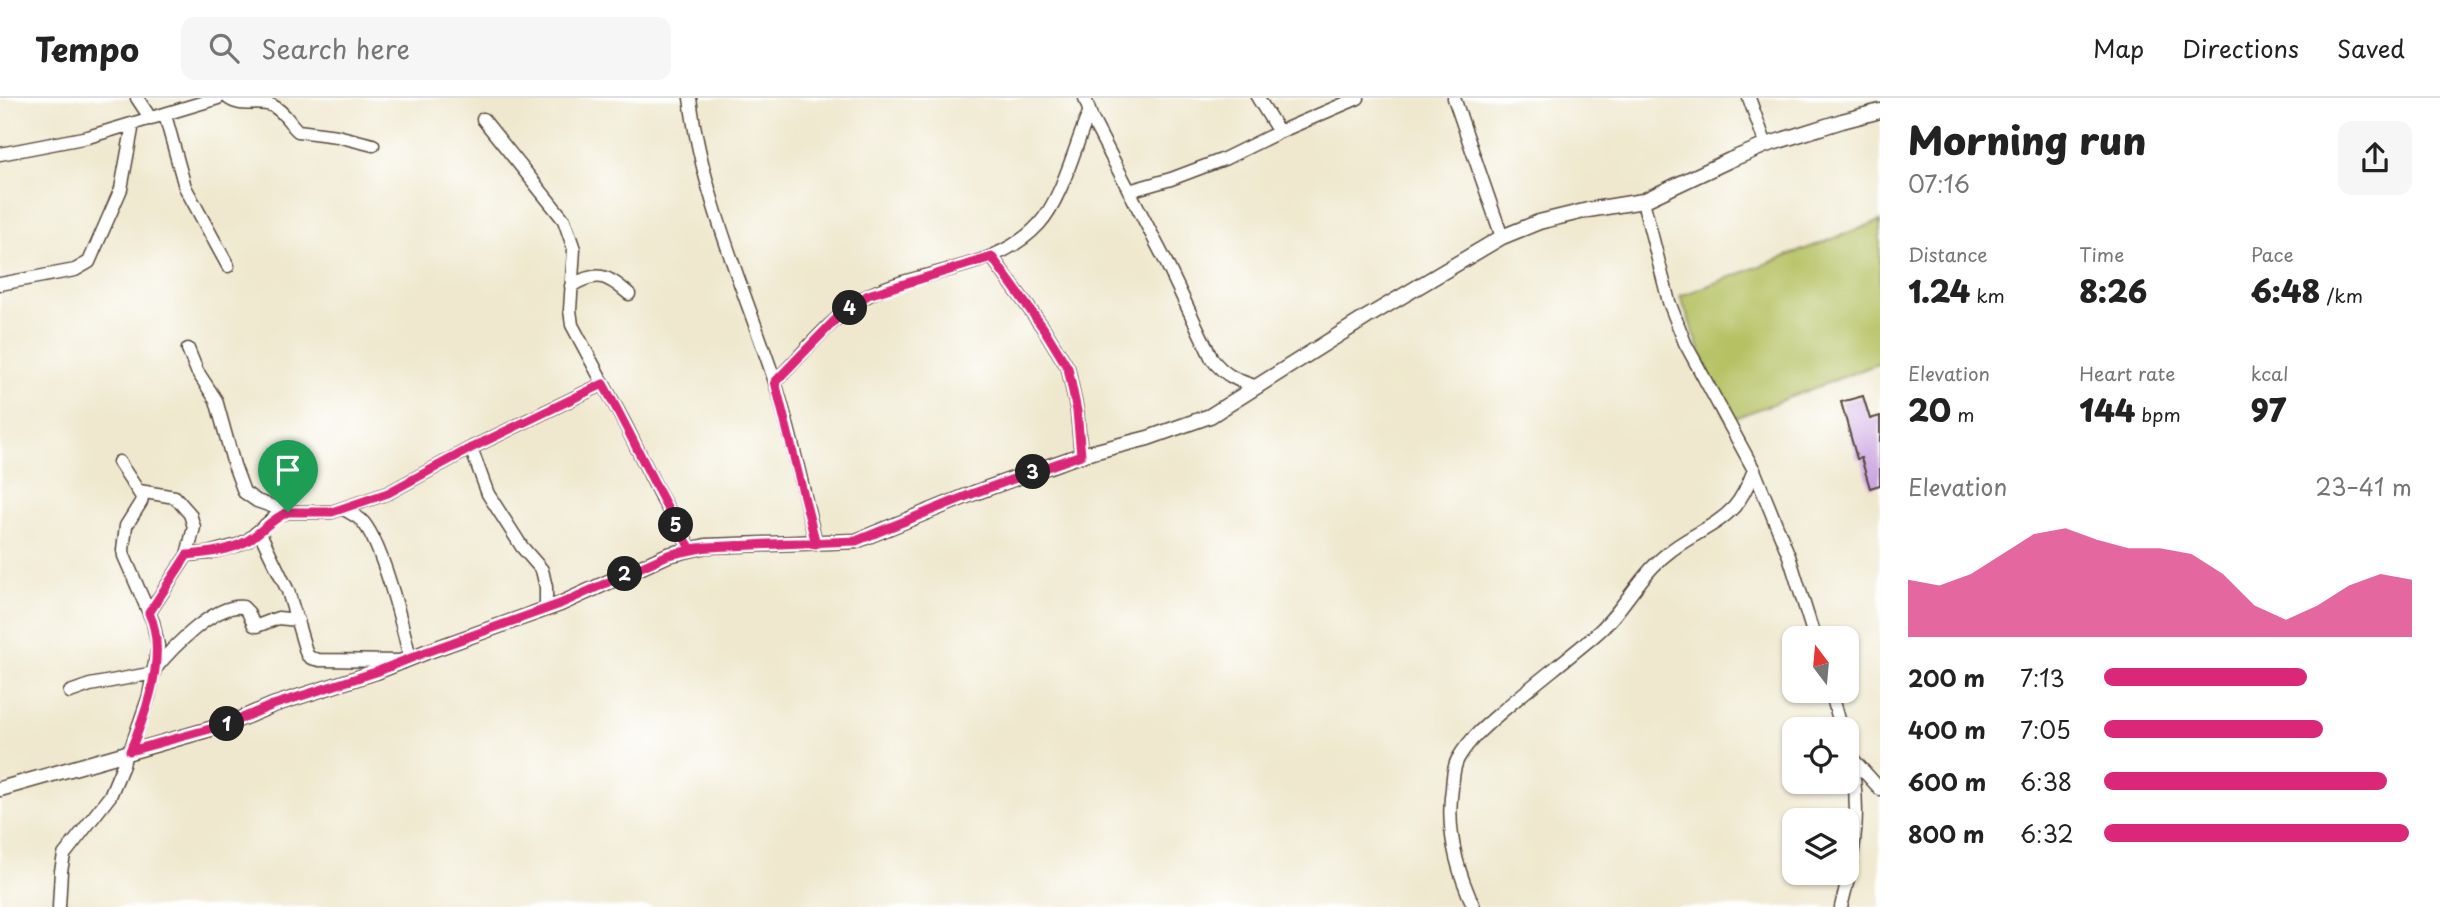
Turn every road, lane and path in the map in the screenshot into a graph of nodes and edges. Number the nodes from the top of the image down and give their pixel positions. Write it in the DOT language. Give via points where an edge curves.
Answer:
graph roads {
  1 [pos="137,98"];
  2 [pos="218,98"];
  3 [pos="228,98"];
  4 [pos="690,98"];
  5 [pos="1085,98"];
  6 [pos="1258,98"];
  7 [pos="1358,98"];
  8 [pos="1454,98"];
  9 [pos="1749,98"];
  10 [pos="1880,111"];
  11 [pos="1089,113"];
  12 [pos="165,115"];
  13 [pos="151,119"];
  14 [pos="483,119"];
  15 [pos="132,124"];
  16 [pos="1279,132"];
  17 [pos="373,145"];
  18 [pos="1766,145"];
  19 [pos="0,154"];
  20 [pos="1129,191"];
  21 [pos="1643,201"];
  22 [pos="1502,237"];
  23 [pos="992,257"];
  24 [pos="228,267"];
  25 [pos="0,284"];
  26 [pos="572,286"];
  27 [pos="629,294"];
  28 [pos="188,349"];
  29 [pos="775,382"];
  30 [pos="603,384"];
  31 [pos="1258,387"];
  32 [pos="471,448"];
  33 [pos="1081,455"];
  34 [pos="119,462"];
  35 [pos="1755,470"];
  36 [pos="139,491"];
  37 [pos="344,509"];
  38 [pos="288,512"];
  39 [pos="259,531"];
  40 [pos="816,544"];
  41 [pos="691,549"];
  42 [pos="187,555"];
  43 [pos="546,609"];
  44 [pos="149,613"];
  45 [pos="298,620"];
  46 [pos="1811,626"];
  47 [pos="406,660"];
  48 [pos="155,671"];
  49 [pos="70,692"];
  50 [pos="128,751"];
  51 [pos="1859,765"];
  52 [pos="0,789"];
  53 [pos="1880,789"];
  54 [pos="1856,794"];
  55 [pos="59,907"];
  56 [pos="1474,907"];
  57 [pos="1841,907"];
  1 -- 13 [label="street"];
  2 -- 12 [label="street"];
  3 -- 17 [label="street" via="239,104 273,106 298,131"];
  4 -- 29 [label="street" via="706,182"];
  5 -- 11 [label="street"];
  6 -- 16 [label="street"];
  7 -- 16 [label="street"];
  8 -- 22 [label="street"];
  9 -- 18 [label="street"];
  10 -- 18 [label="street"];
  11 -- 20 [label="street"];
  11 -- 23 [label="street" via="1041,222 1018,244"];
  12 -- 13 [label="street"];
  12 -- 24 [label="street" via="185,187"];
  13 -- 15 [label="street"];
  14 -- 26 [label="street" via="564,220 574,249"];
  15 -- 19 [label="street"];
  15 -- 25 [label="street" via="121,190 89,262 75,270"];
  16 -- 20 [label="street" via="1224,159"];
  18 -- 21 [label="street"];
  20 -- 31 [label="street" via="1212,359 1222,372"];
  21 -- 22 [label="street" via="1539,222"];
  21 -- 35 [label="street" via="1669,302 1685,343"];
  22 -- 31 [label="street"];
  23 -- 29 [label="street" via="868,295 842,313"];
  23 -- 33 [label="street" via="1068,368"];
  26 -- 27 [label="street" via="601,276"];
  26 -- 30 [label="street" via="572,325"];
  28 -- 38 [label="street" via="216,400 244,492"];
  29 -- 40 [label="street"];
  30 -- 32 [label="street"];
  30 -- 41 [label="street"];
  31 -- 33 [label="street" via="1210,416"];
  32 -- 37 [label="street" via="388,493"];
  32 -- 43 [label="street" via="488,494 542,570"];
  33 -- 40 [label="street" via="856,541"];
  34 -- 36 [label="street"];
  35 -- 46 [label="street"];
  35 -- 56 [label="street" via="1734,507 1666,554 1614,618 1490,722 1457,759 1450,828 1456,860"];
  36 -- 42 [label="street" via="176,498 190,514 194,527"];
  36 -- 44 [label="street" via="141,502 126,526 122,550"];
  37 -- 38 [label="street"];
  37 -- 47 [label="street" via="363,522 381,558 402,622"];
  38 -- 39 [label="street"];
  39 -- 42 [label="street" via="237,545"];
  39 -- 45 [label="street"];
  40 -- 41 [label="street"];
  41 -- 43 [label="street"];
  42 -- 44 [label="street"];
  43 -- 47 [label="street"];
  44 -- 48 [label="street" via="157,634"];
  45 -- 47 [label="street" via="311,658"];
  45 -- 48 [label="street" via="278,618 257,626 241,606 224,610 172,649"];
  47 -- 50 [label="street" via="228,724"];
  48 -- 49 [label="street"];
  48 -- 50 [label="street" via="141,724"];
  50 -- 52 [label="street"];
  50 -- 55 [label="street" via="110,796 64,855"];
  51 -- 53 [label="street"];
  54 -- 57 [label="street" via="1856,840"];
}
